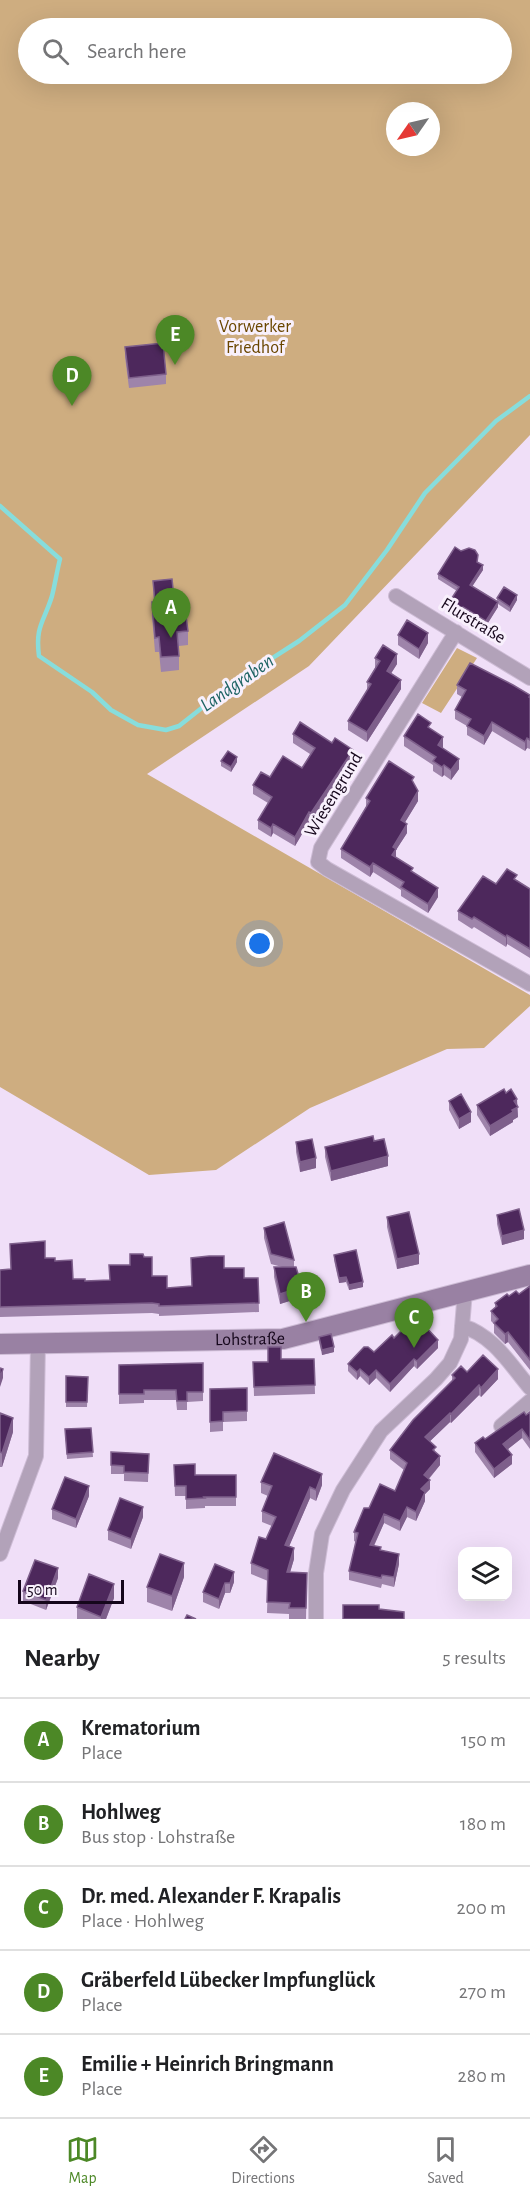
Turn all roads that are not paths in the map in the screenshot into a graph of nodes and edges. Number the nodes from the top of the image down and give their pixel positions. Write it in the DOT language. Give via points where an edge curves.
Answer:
graph roads {
  1 [pos="396,596"];
  2 [pos="456,632"];
  3 [pos="530,678"];
  4 [pos="530,984"];
  5 [pos="530,1275"];
  6 [pos="465,1291"];
  7 [pos="462,1326"];
  8 [pos="38,1343"];
  9 [pos="0,1344"];
  10 [pos="530,1388"];
  11 [pos="530,1401"];
  12 [pos="501,1426"];
  13 [pos="0,1554"];
  14 [pos="316,1619"];
  1 -- 2 [label="street, Flurstraße"];
  2 -- 3 [label="street, Flurstraße"];
  2 -- 4 [label="street, Wiesengrund" via="321,848 318,861"];
  5 -- 6 [label="main road, Lohstraße"];
  6 -- 7 [label="street"];
  6 -- 8 [label="main road, Lohstraße" via="283,1339"];
  7 -- 10 [label="street" via="488,1338"];
  7 -- 14 [label="street" via="450,1363 381,1431 343,1490 322,1534 316,1573"];
  8 -- 9 [label="main road, Lohstraße"];
  8 -- 13 [label="street" via="36,1456"];
  11 -- 12 [label="street"];
}
